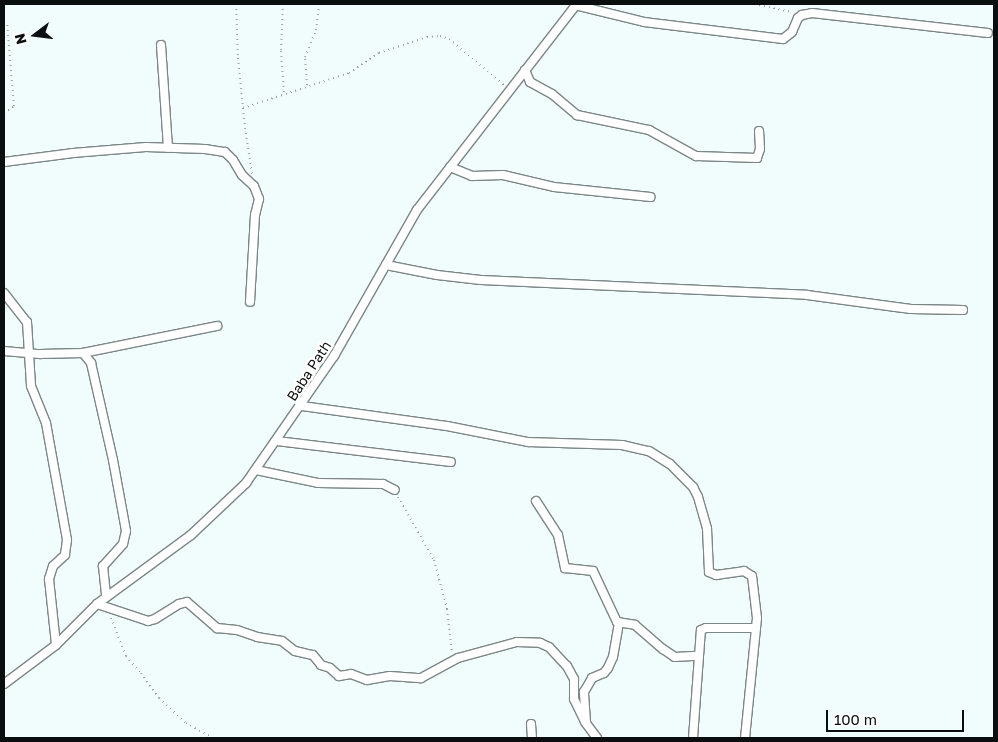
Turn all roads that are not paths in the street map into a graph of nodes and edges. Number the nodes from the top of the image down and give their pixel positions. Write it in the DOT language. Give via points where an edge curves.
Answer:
graph roads {
  1 [pos="576,4"];
  2 [pos="988,33"];
  3 [pos="161,45"];
  4 [pos="525,70"];
  5 [pos="759,131"];
  6 [pos="168,148"];
  7 [pos="4,162"];
  8 [pos="450,167"];
  9 [pos="650,197"];
  10 [pos="386,266"];
  11 [pos="4,293"];
  12 [pos="250,302"];
  13 [pos="963,310"];
  14 [pos="217,326"];
  15 [pos="4,351"];
  16 [pos="30,353"];
  17 [pos="83,353"];
  18 [pos="302,406"];
  19 [pos="277,441"];
  20 [pos="451,462"];
  21 [pos="256,470"];
  22 [pos="395,490"];
  23 [pos="536,501"];
  24 [pos="106,598"];
  25 [pos="97,604"];
  26 [pos="620,623"];
  27 [pos="756,628"];
  28 [pos="56,644"];
  29 [pos="697,656"];
  30 [pos="4,684"];
  31 [pos="531,724"];
  32 [pos="586,724"];
  33 [pos="532,738"];
  34 [pos="597,738"];
  35 [pos="693,738"];
  36 [pos="745,738"];
  1 -- 2 [label="street" via="644,22 783,39 802,14 812,13"];
  1 -- 4 [label="street, Baba Path"];
  3 -- 6 [label="street"];
  4 -- 5 [label="street" via="530,82 552,94 577,115 649,130 696,156 756,158 760,149"];
  4 -- 8 [label="street, Baba Path"];
  6 -- 7 [label="street" via="99,151"];
  6 -- 12 [label="street" via="225,152 254,186 259,199 255,216"];
  8 -- 9 [label="street" via="472,176 503,175 554,187"];
  8 -- 10 [label="street, Baba Path" via="417,210"];
  10 -- 13 [label="street" via="481,280 807,295 911,309"];
  10 -- 18 [label="street, Baba Path"];
  11 -- 16 [label="street" via="27,322"];
  14 -- 17 [label="street"];
  15 -- 16 [label="street"];
  16 -- 17 [label="street"];
  16 -- 28 [label="street" via="31,386 46,423 67,540 65,554 53,566 49,579"];
  17 -- 24 [label="street" via="91,363 126,523 123,544 104,566"];
  18 -- 19 [label="street, Baba Path"];
  18 -- 27 [label="street" via="447,426 528,442 622,445 659,456 686,479 698,497 707,529 711,574 744,571 752,576 757,608"];
  19 -- 20 [label="street"];
  19 -- 21 [label="street, Baba Path"];
  21 -- 22 [label="street" via="318,482 384,484"];
  21 -- 24 [label="street, Baba Path" via="231,499 191,535"];
  23 -- 26 [label="street" via="558,536 566,568 593,571 614,618"];
  24 -- 25 [label="street, Baba Path"];
  25 -- 28 [label="street, Baba Path"];
  25 -- 32 [label="street" via="142,620 151,620 187,602 217,628 282,641 295,651 313,655 321,665 342,676 351,674 367,680 390,676 421,678 453,660 517,642 544,644 564,660 573,676 574,699"];
  26 -- 29 [label="street" via="636,625 675,657"];
  26 -- 32 [label="street" via="608,668 592,678 584,692"];
  27 -- 29 [label="street" via="701,630"];
  27 -- 36 [label="street"];
  28 -- 30 [label="street, Baba Path"];
  29 -- 35 [label="street"];
  31 -- 33 [label="street"];
  32 -- 34 [label="street"];
}
